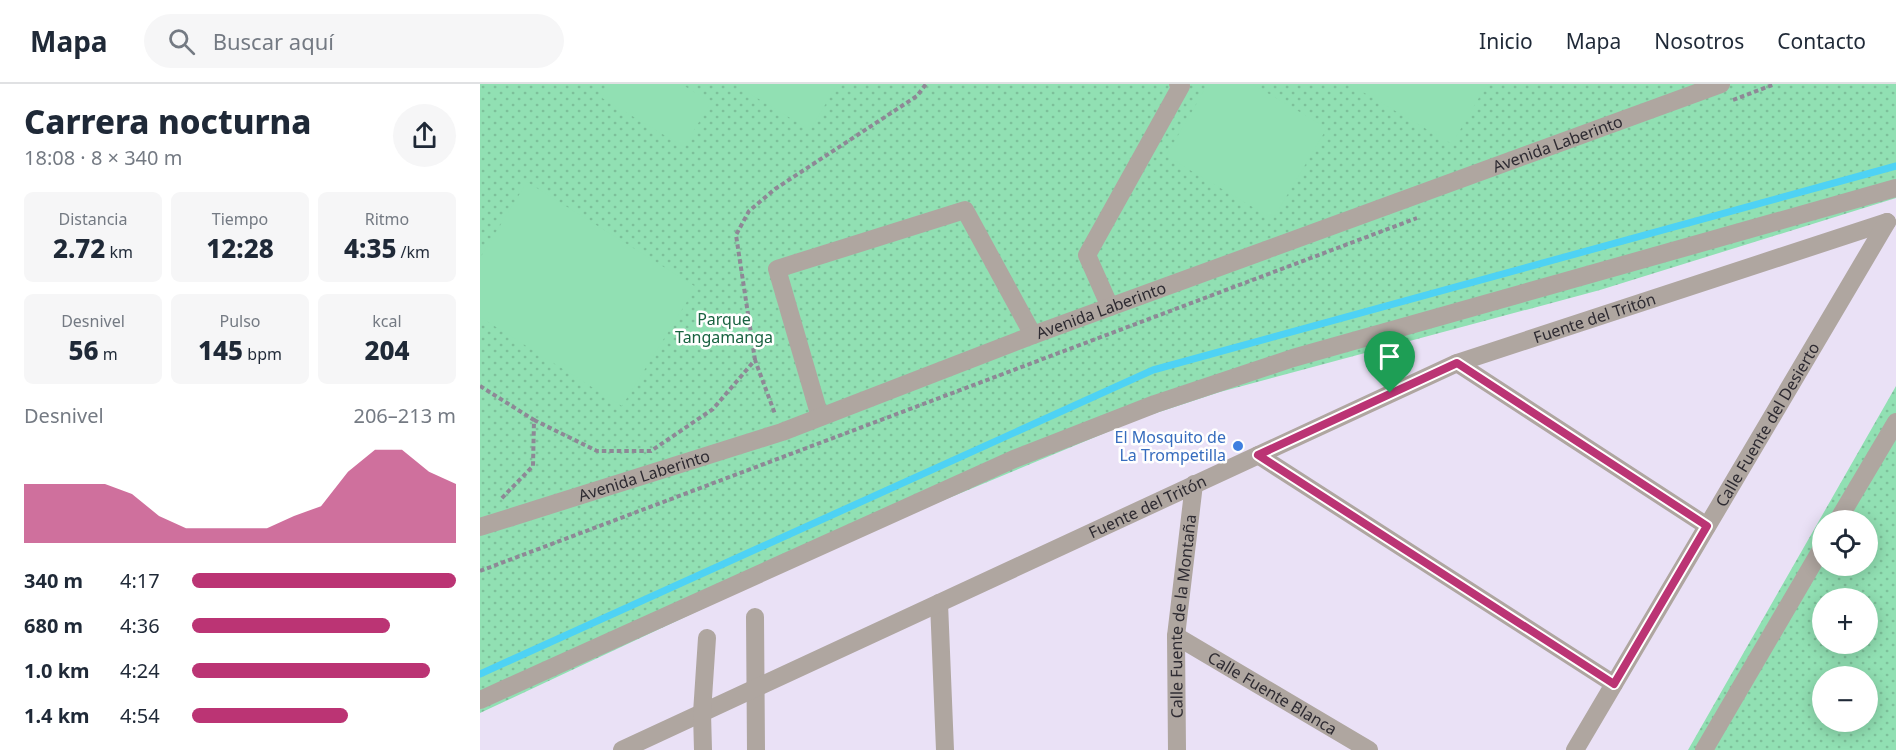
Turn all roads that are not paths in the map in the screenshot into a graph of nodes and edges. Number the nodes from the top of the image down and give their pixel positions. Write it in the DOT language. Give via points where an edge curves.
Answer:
graph roads {
  1 [pos="1178,84"];
  2 [pos="1721,84"];
  3 [pos="1896,188"];
  4 [pos="1887,222"];
  5 [pos="1110,307"];
  6 [pos="1033,335"];
  7 [pos="1457,363"];
  8 [pos="820,417"];
  9 [pos="1896,422"];
  10 [pos="1258,455"];
  11 [pos="1194,484"];
  12 [pos="1844,510"];
  13 [pos="1707,526"];
  14 [pos="480,527"];
  15 [pos="1812,565"];
  16 [pos="939,603"];
  17 [pos="755,617"];
  18 [pos="1176,636"];
  19 [pos="707,638"];
  20 [pos="1614,684"];
  21 [pos="754,688"];
  22 [pos="480,700"];
  23 [pos="702,713"];
  24 [pos="622,750"];
  25 [pos="703,750"];
  26 [pos="756,750"];
  27 [pos="945,750"];
  28 [pos="1177,750"];
  29 [pos="1369,750"];
  30 [pos="1575,750"];
  31 [pos="1704,750"];
  1 -- 5 [label="street" via="1181,86 1088,255"];
  2 -- 5 [label="street, Avenida Laberinto"];
  3 -- 22 [label="street" via="1293,358 1155,404 1014,459"];
  4 -- 7 [label="street, Fuente del Tritón"];
  4 -- 13 [label="street, Calle Fuente del Desierto"];
  5 -- 6 [label="street, Avenida Laberinto"];
  6 -- 8 [label="street, Avenida Laberinto"];
  6 -- 8 [label="street" via="965,210 777,269"];
  7 -- 10 [label="street, Fuente del Tritón"];
  7 -- 13 [label="street"];
  8 -- 14 [label="street, Avenida Laberinto"];
  9 -- 12 [label="street"];
  10 -- 11 [label="street, Fuente del Tritón"];
  10 -- 20 [label="street"];
  11 -- 16 [label="street, Fuente del Tritón"];
  11 -- 18 [label="street, Calle Fuente de la Montaña"];
  13 -- 20 [label="street, Calle Fuente del Desierto"];
  15 -- 31 [label="street"];
  16 -- 21 [label="street, Fuente del Tritón"];
  16 -- 27 [label="street"];
  17 -- 21 [label="street"];
  18 -- 28 [label="street, Calle Fuente de la Montaña"];
  18 -- 29 [label="street, Calle Fuente Blanca"];
  19 -- 23 [label="street"];
  20 -- 30 [label="street, Calle Fuente del Desierto"];
  21 -- 23 [label="street, Fuente del Tritón"];
  21 -- 26 [label="street"];
  23 -- 24 [label="street, Fuente del Tritón"];
  23 -- 25 [label="street"];
}
